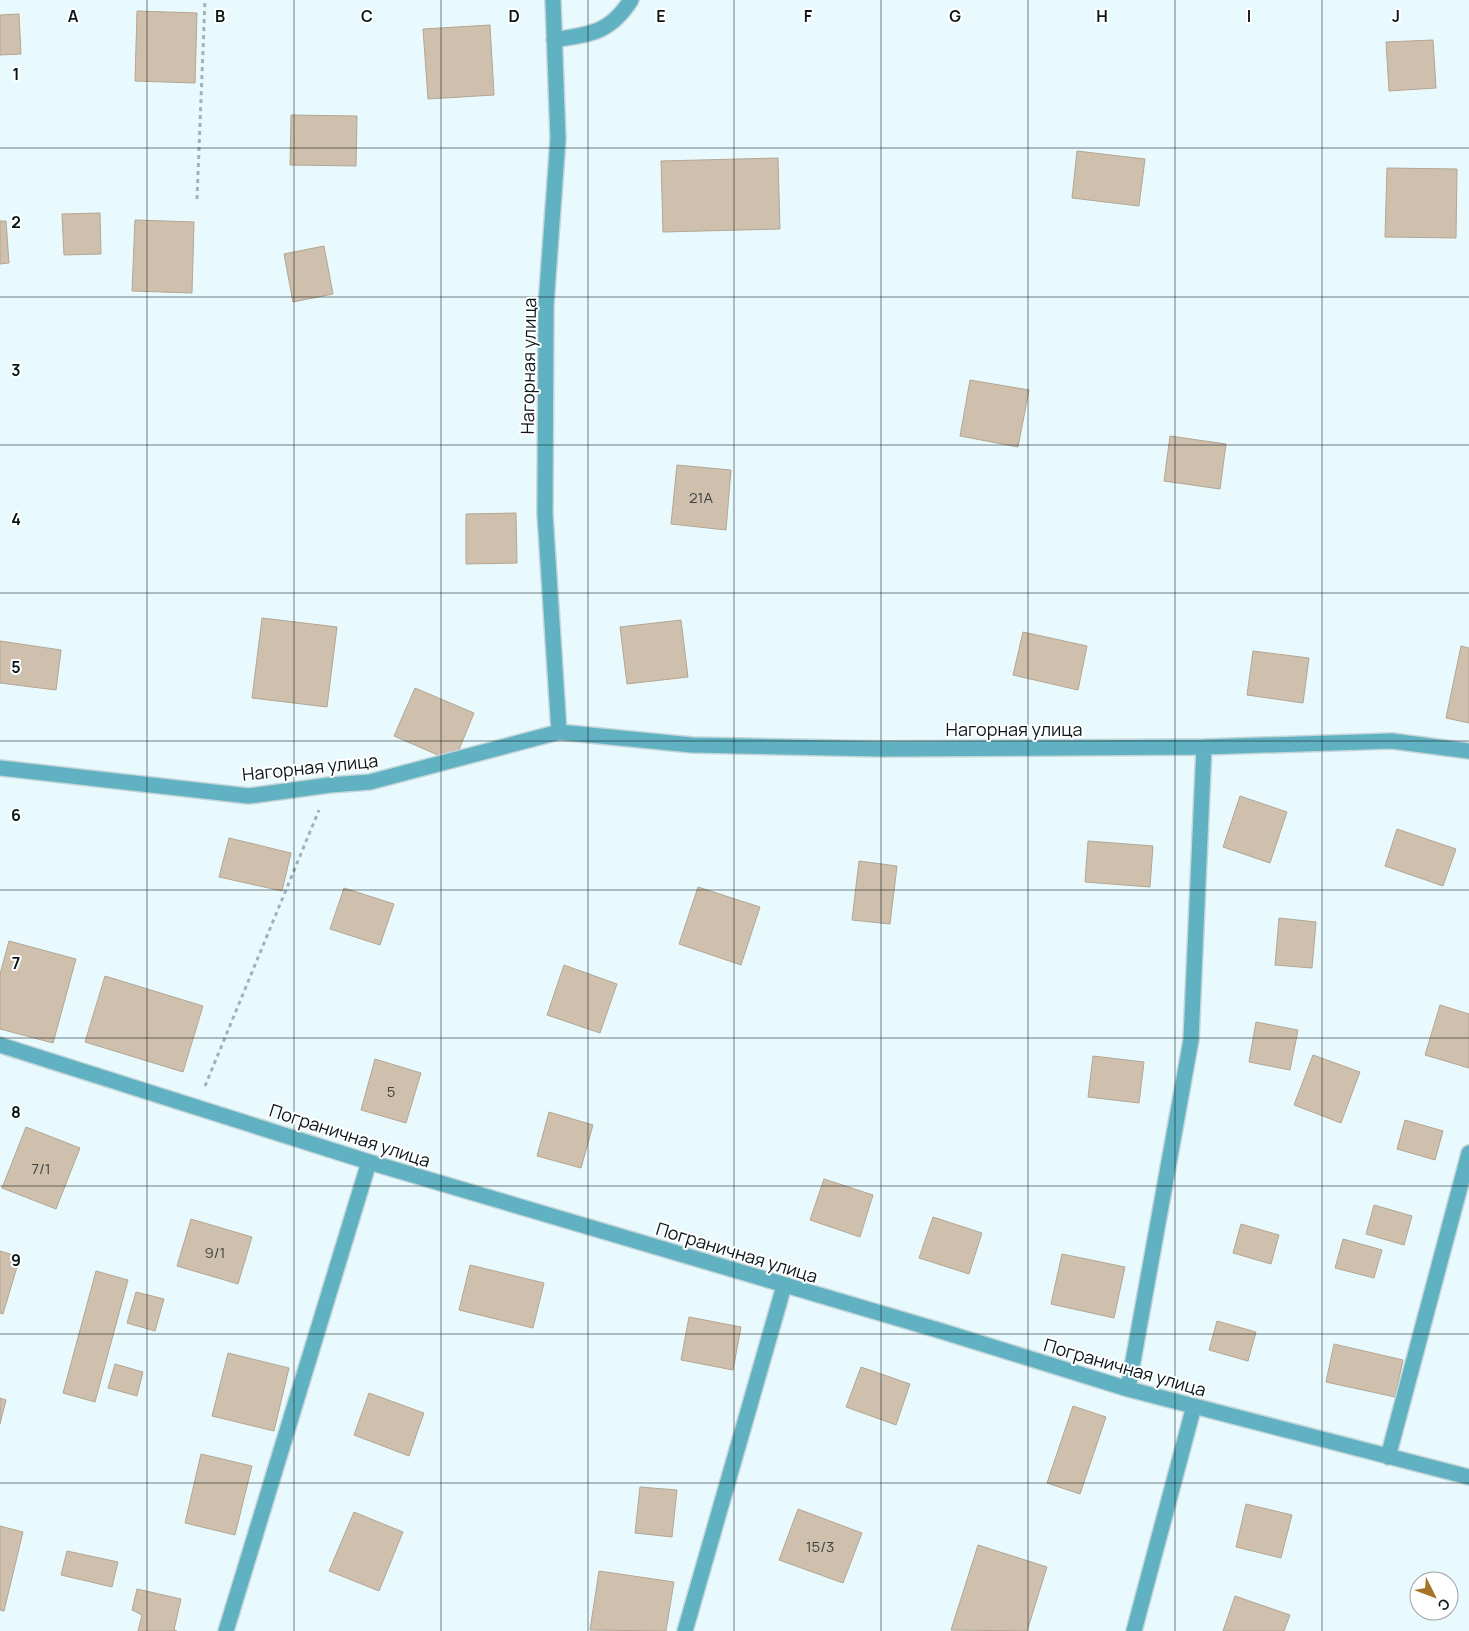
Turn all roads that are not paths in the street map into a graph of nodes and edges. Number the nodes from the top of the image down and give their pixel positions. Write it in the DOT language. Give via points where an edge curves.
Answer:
graph roads {
  1 [pos="553,0"];
  2 [pos="631,0"];
  3 [pos="554,40"];
  4 [pos="559,732"];
  5 [pos="1204,747"];
  6 [pos="1469,751"];
  7 [pos="0,768"];
  8 [pos="0,1045"];
  9 [pos="1469,1153"];
  10 [pos="370,1162"];
  11 [pos="784,1286"];
  12 [pos="1128,1389"];
  13 [pos="1194,1406"];
  14 [pos="1388,1457"];
  15 [pos="1469,1477"];
  16 [pos="226,1631"];
  17 [pos="685,1631"];
  18 [pos="1134,1631"];
  1 -- 3 [label="street, Нагорная улица"];
  2 -- 3 [label="street" via="619,18 592,34"];
  3 -- 4 [label="street, Нагорная улица" via="558,139 546,305 545,514"];
  4 -- 5 [label="street, Нагорная улица" via="701,746 882,749"];
  4 -- 7 [label="street, Нагорная улица" via="370,782 249,796"];
  5 -- 6 [label="street, Нагорная улица" via="1392,741"];
  5 -- 12 [label="street" via="1191,1040"];
  8 -- 10 [label="street, Пограничная улица"];
  9 -- 14 [label="street"];
  10 -- 11 [label="street, Пограничная улица"];
  10 -- 16 [label="street"];
  11 -- 12 [label="street, Пограничная улица"];
  11 -- 17 [label="street"];
  12 -- 13 [label="street, Пограничная улица"];
  13 -- 14 [label="street, Пограничная улица"];
  13 -- 18 [label="street"];
  14 -- 15 [label="street, Пограничная улица"];
}
